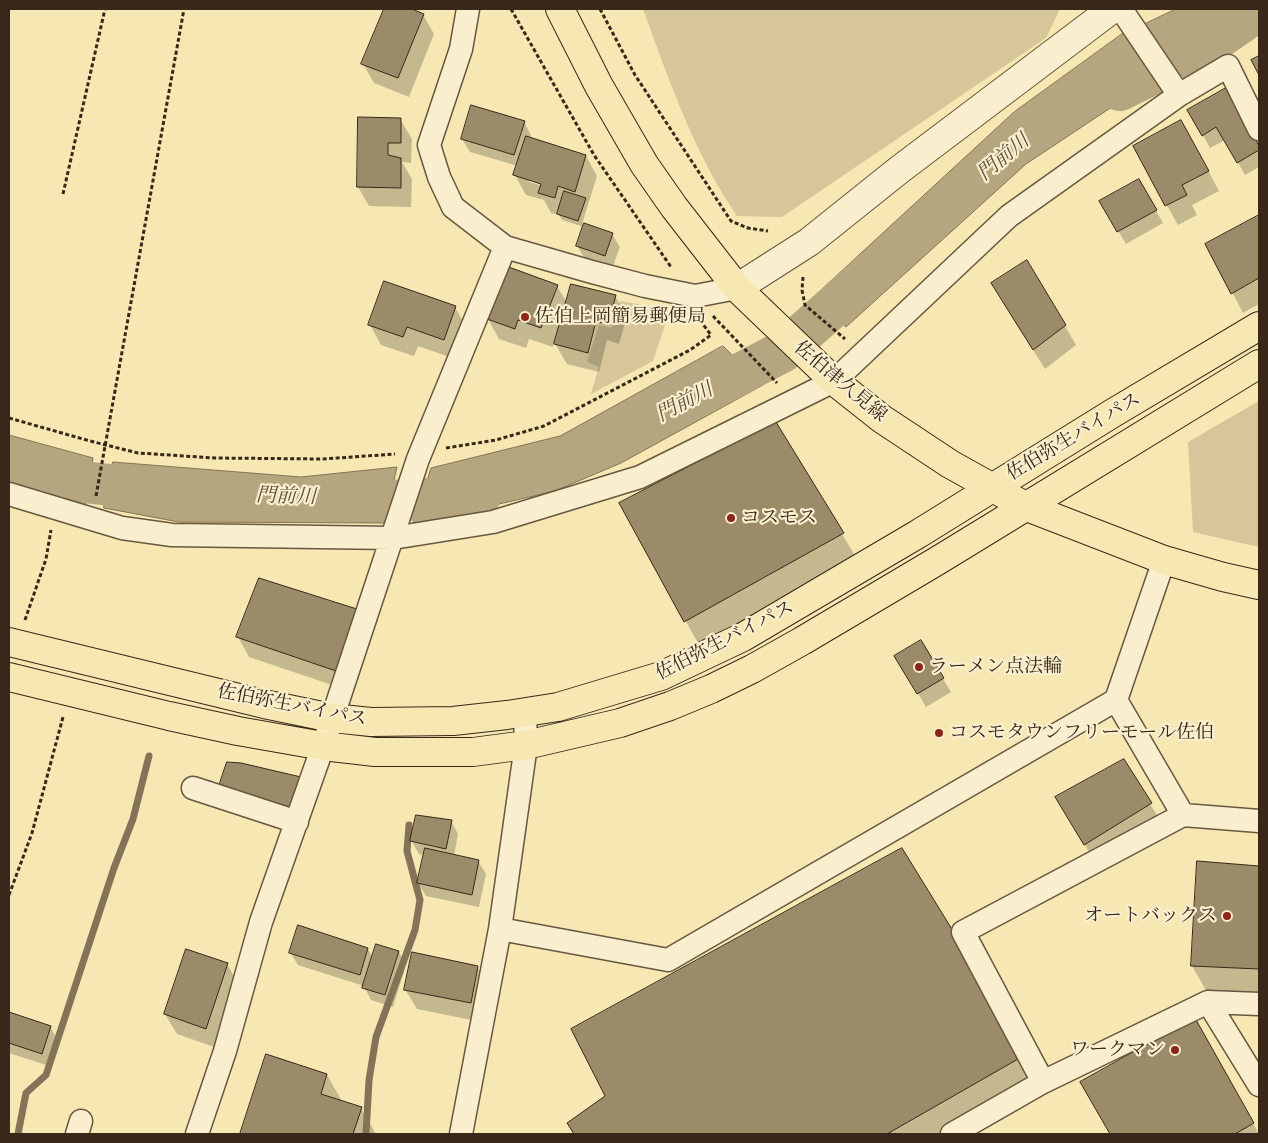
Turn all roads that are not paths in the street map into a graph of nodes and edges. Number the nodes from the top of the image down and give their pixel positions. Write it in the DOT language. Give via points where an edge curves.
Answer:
graph roads {
  1 [pos="468,9"];
  2 [pos="560,9"];
  3 [pos="1120,11"];
  4 [pos="1179,95"];
  5 [pos="1259,129"];
  6 [pos="506,247"];
  7 [pos="737,288"];
  8 [pos="1259,326"];
  9 [pos="1259,364"];
  10 [pos="834,381"];
  11 [pos="992,487"];
  12 [pos="9,494"];
  13 [pos="1026,506"];
  14 [pos="394,532"];
  15 [pos="1164,560"];
  16 [pos="1259,585"];
  17 [pos="13,643"];
  18 [pos="9,677"];
  19 [pos="1116,700"];
  20 [pos="526,712"];
  21 [pos="332,718"];
  22 [pos="526,745"];
  23 [pos="323,746"];
  24 [pos="193,788"];
  25 [pos="1182,815"];
  26 [pos="296,822"];
  27 [pos="1259,822"];
  28 [pos="500,929"];
  29 [pos="1208,1002"];
  30 [pos="1259,1004"];
  31 [pos="1044,1082"];
  32 [pos="1259,1085"];
  33 [pos="197,1134"];
  34 [pos="461,1134"];
  35 [pos="952,1134"];
  1 -- 6 [label="street" via="461,49 429,145 453,207"];
  2 -- 7 [label="main road, 佐伯津久見線" via="644,164"];
  3 -- 4 [label="street"];
  3 -- 7 [label="street" via="899,170 809,242"];
  4 -- 5 [label="street" via="1228,66"];
  4 -- 10 [label="street" via="1009,216"];
  6 -- 7 [label="street" via="699,301"];
  6 -- 14 [label="street" via="420,455"];
  7 -- 10 [label="main road, 佐伯津久見線"];
  8 -- 11 [label="main road, 佐伯弥生バイパス"];
  9 -- 13 [label="main road, 佐伯弥生バイパス"];
  10 -- 11 [label="main road, 佐伯津久見線" via="890,424 950,464"];
  10 -- 14 [label="street" via="640,476 492,522"];
  11 -- 13 [label="main road, 佐伯津久見線"];
  11 -- 20 [label="main road, 佐伯弥生バイパス" via="743,637 701,658 652,679 558,707"];
  12 -- 14 [label="street" via="122,528 172,535"];
  13 -- 15 [label="main road, 佐伯津久見線"];
  13 -- 22 [label="main road, 佐伯弥生バイパス" via="802,641 711,689 620,723"];
  14 -- 21 [label="street"];
  15 -- 16 [label="main road, 佐伯津久見線"];
  15 -- 19 [label="street"];
  17 -- 21 [label="main road, 佐伯弥生バイパス"];
  18 -- 23 [label="main road, 佐伯弥生バイパス" via="170,716"];
  19 -- 25 [label="street"];
  19 -- 28 [label="street" via="668,960"];
  20 -- 21 [label="main road, 佐伯弥生バイパス" via="453,721 371,722"];
  20 -- 22 [label="street"];
  21 -- 23 [label="street"];
  22 -- 23 [label="main road, 佐伯弥生バイパス" via="473,752 375,752"];
  22 -- 28 [label="street"];
  23 -- 26 [label="street"];
  24 -- 26 [label="street"];
  25 -- 27 [label="street"];
  25 -- 31 [label="street" via="963,932"];
  26 -- 33 [label="street" via="261,922 225,1051"];
  28 -- 34 [label="street"];
  29 -- 30 [label="street"];
  29 -- 31 [label="street"];
  29 -- 32 [label="street"];
  31 -- 35 [label="street"];
}
